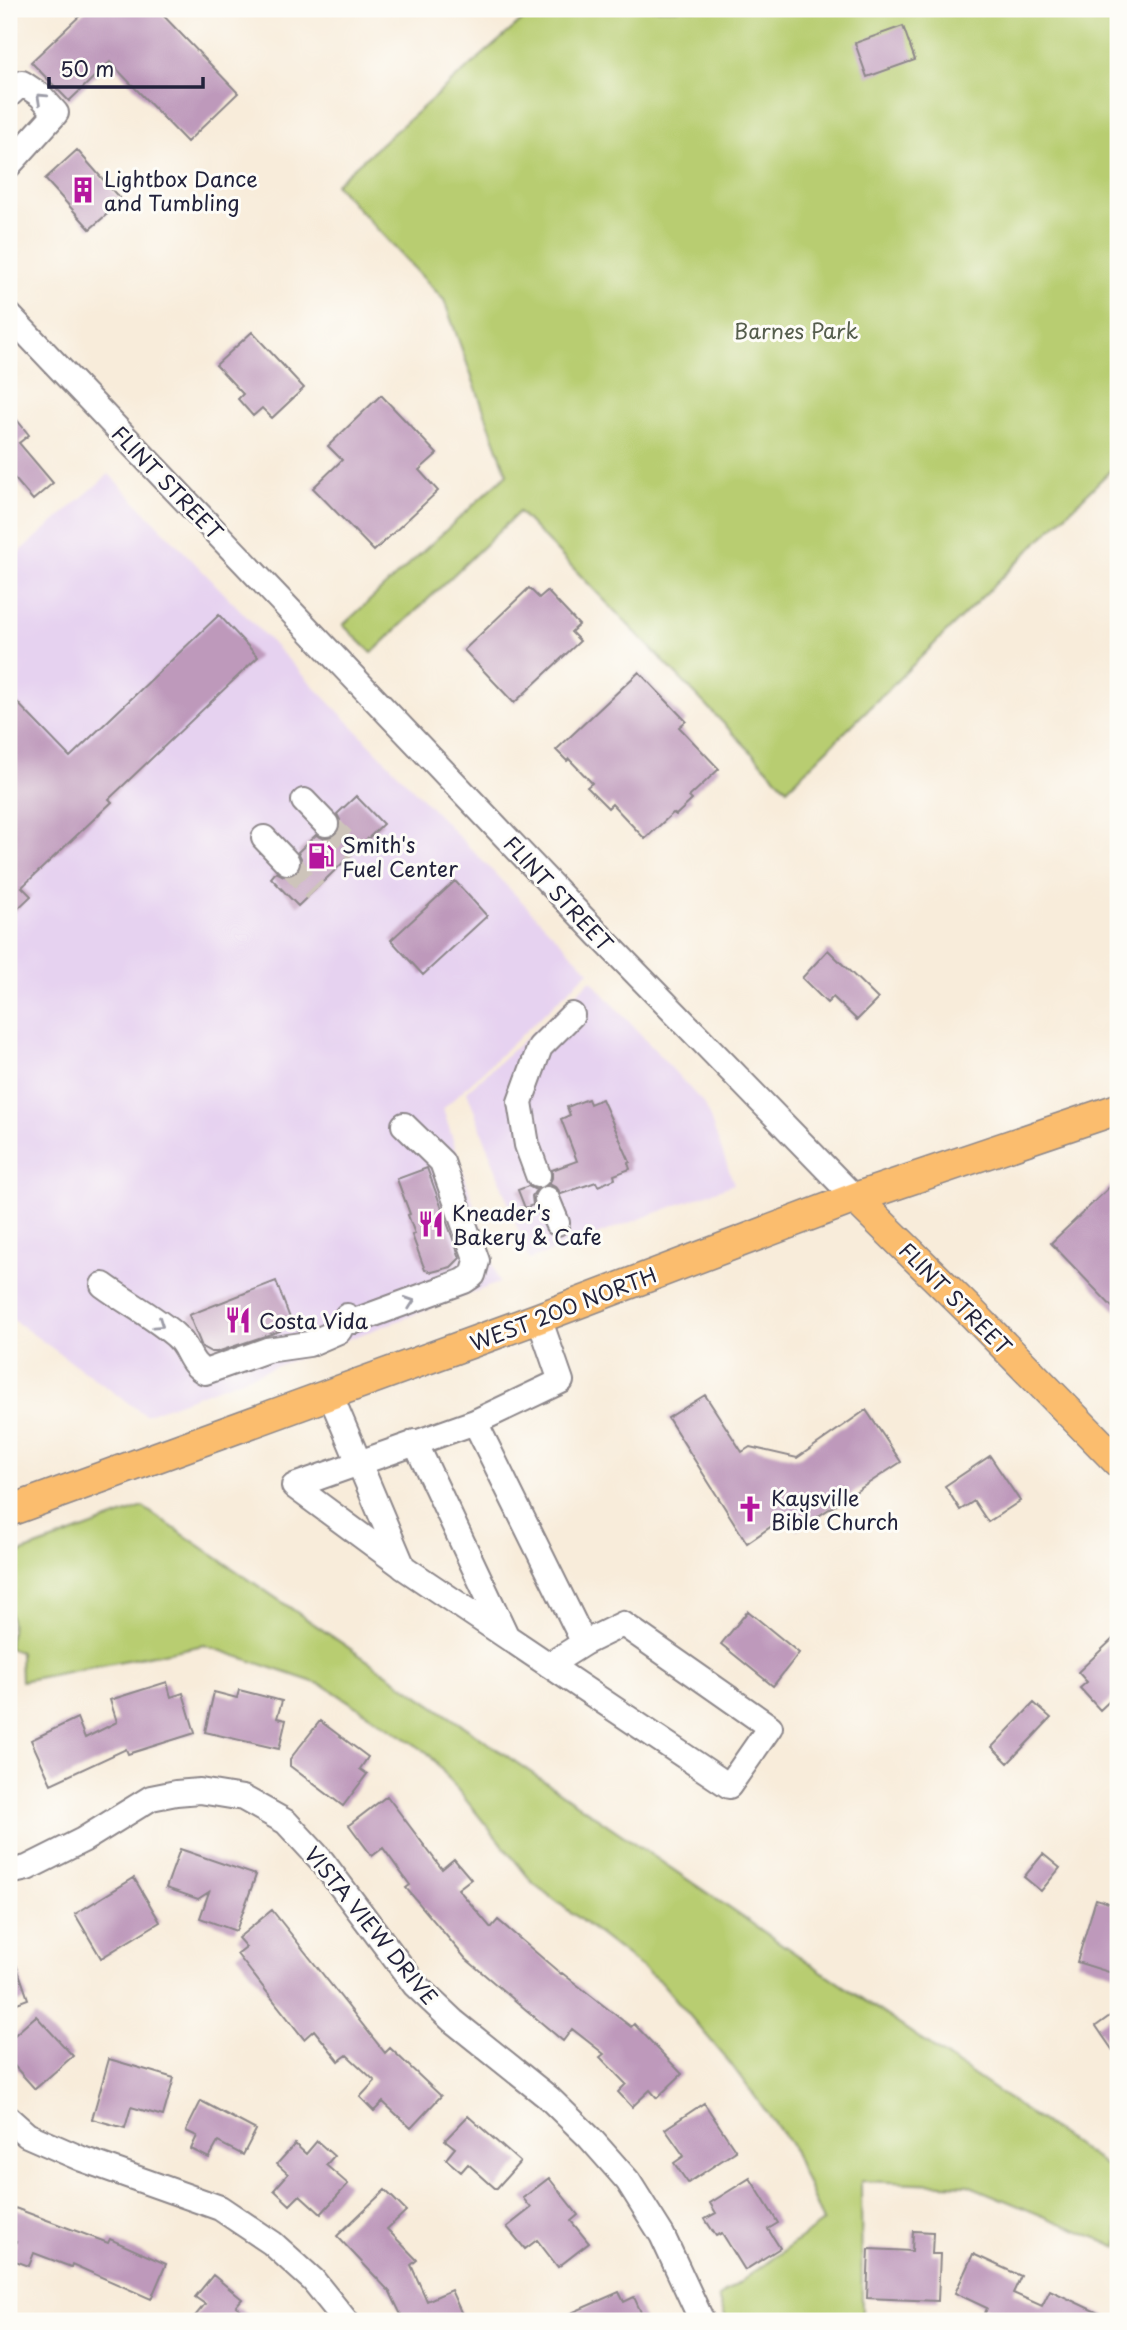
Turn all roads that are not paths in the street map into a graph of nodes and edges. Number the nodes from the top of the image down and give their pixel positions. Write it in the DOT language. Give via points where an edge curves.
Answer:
graph roads {
  1 [pos="9,95"];
  2 [pos="9,165"];
  3 [pos="9,315"];
  4 [pos="304,801"];
  5 [pos="326,824"];
  6 [pos="264,838"];
  7 [pos="287,862"];
  8 [pos="572,1015"];
  9 [pos="1118,1109"];
  10 [pos="404,1125"];
  11 [pos="538,1175"];
  12 [pos="855,1198"];
  13 [pos="547,1199"];
  14 [pos="557,1223"];
  15 [pos="103,1285"];
  16 [pos="539,1318"];
  17 [pos="330,1394"];
  18 [pos="475,1422"];
  19 [pos="415,1442"];
  20 [pos="359,1462"];
  21 [pos="1118,1462"];
  22 [pos="9,1511"];
  23 [pos="403,1567"];
  24 [pos="507,1637"];
  25 [pos="584,1643"];
  26 [pos="549,1665"];
  27 [pos="9,1872"];
  28 [pos="9,2119"];
  29 [pos="346,2321"];
  30 [pos="702,2321"];
  2 -- 1 [label="street, one-way" via="56,113 22,83"];
  3 -- 12 [label="street, FLINT STREET"];
  4 -- 5 [label="street"];
  6 -- 7 [label="street"];
  8 -- 11 [label="street" via="540,1047 520,1102 527,1146"];
  9 -- 12 [label="main road, WEST 200 NORTH"];
  15 -- 10 [label="street, one-way" via="177,1336 194,1366 205,1372 267,1350 309,1344 340,1331 347,1316 355,1321 464,1281 473,1275 477,1261 442,1162"];
  12 -- 16 [label="main road, WEST 200 NORTH"];
  12 -- 21 [label="main road, FLINT STREET"];
  13 -- 14 [label="street"];
  16 -- 17 [label="main road, WEST 200 NORTH"];
  16 -- 18 [label="street" via="561,1381"];
  17 -- 20 [label="street"];
  17 -- 22 [label="main road, WEST 200 NORTH"];
  18 -- 19 [label="street"];
  18 -- 25 [label="street"];
  19 -- 20 [label="street"];
  19 -- 24 [label="street"];
  20 -- 23 [label="street"];
  20 -- 23 [label="street" via="294,1486"];
  23 -- 24 [label="street"];
  24 -- 26 [label="street"];
  25 -- 26 [label="street"];
  25 -- 26 [label="street" via="623,1624 770,1727 729,1786"];
  27 -- 30 [label="street, VISTA VIEW DRIVE" via="83,1840 151,1798 176,1793 200,1791 243,1798 286,1822 415,1985 550,2098 628,2181 662,2235"];
  28 -- 29 [label="street" via="27,2135 82,2159 220,2208 272,2243 313,2280"];
}
